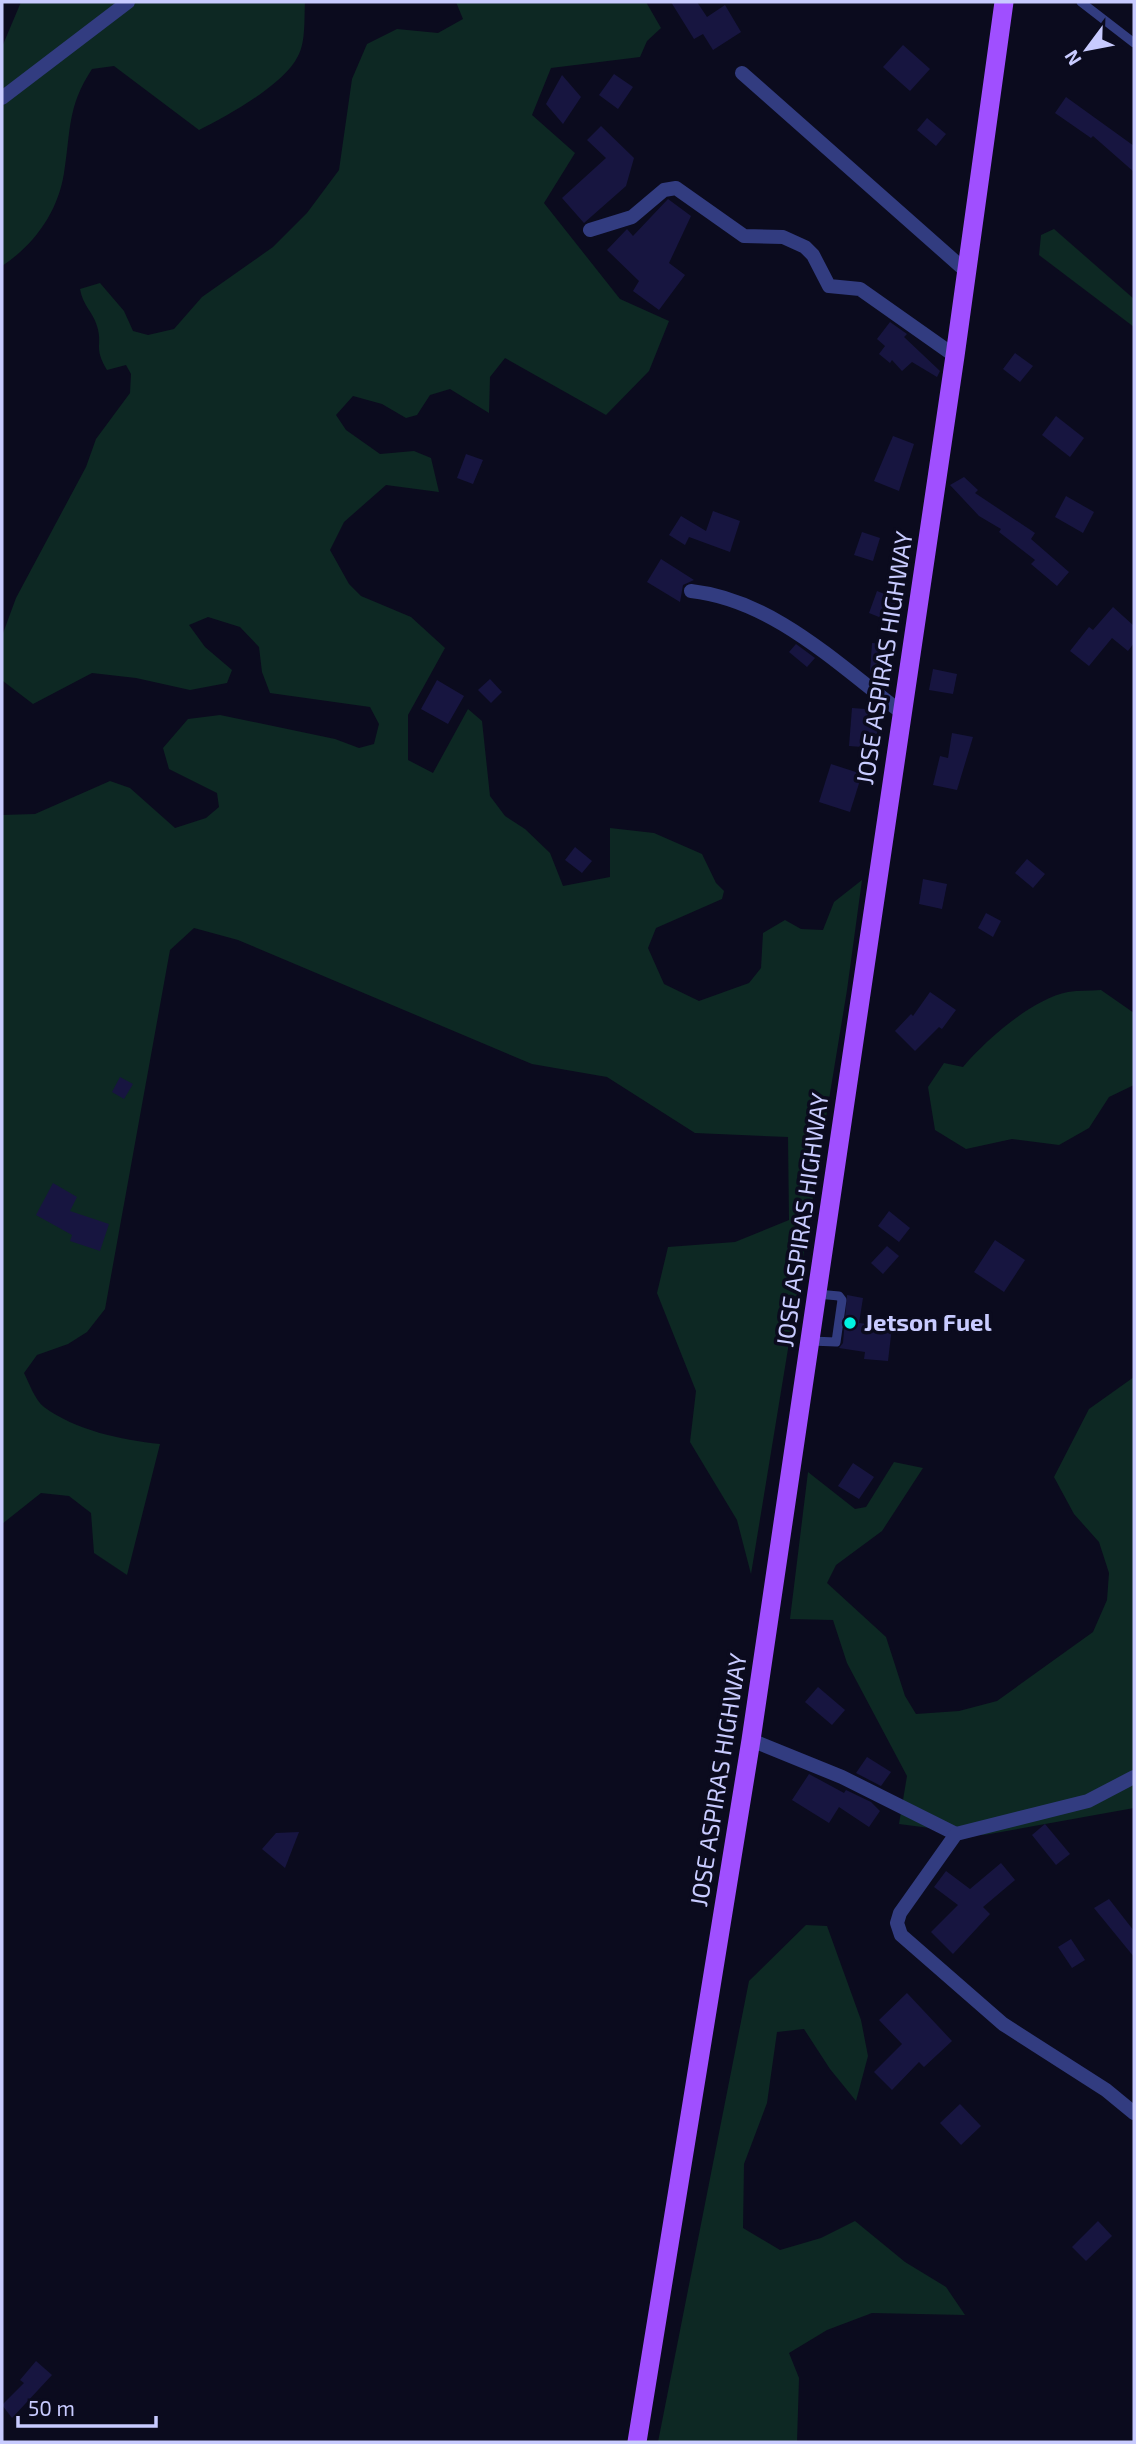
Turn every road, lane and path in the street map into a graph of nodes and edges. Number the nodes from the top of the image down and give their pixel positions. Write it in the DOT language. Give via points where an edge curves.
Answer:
graph roads {
  1 [pos="128,2"];
  2 [pos="1004,2"];
  3 [pos="1081,2"];
  4 [pos="1134,43"];
  5 [pos="742,73"];
  6 [pos="2,98"];
  7 [pos="590,230"];
  8 [pos="967,272"];
  9 [pos="955,356"];
  10 [pos="691,591"];
  11 [pos="901,712"];
  12 [pos="751,1740"];
  13 [pos="1134,1777"];
  14 [pos="956,1834"];
  15 [pos="1134,2113"];
  16 [pos="636,2442"];
  1 -- 6 [label="street"];
  2 -- 8 [label="main road, JOSE ASPIRAS HIGHWAY"];
  3 -- 4 [label="lane"];
  5 -- 8 [label="street"];
  7 -- 9 [label="street" via="632,217 664,190 676,188 744,236 783,237 805,247 829,286 860,289"];
  8 -- 9 [label="main road, JOSE ASPIRAS HIGHWAY"];
  9 -- 11 [label="main road, JOSE ASPIRAS HIGHWAY"];
  10 -- 11 [label="street" via="718,594 763,612"];
  11 -- 12 [label="main road, JOSE ASPIRAS HIGHWAY"];
  12 -- 14 [label="street" via="842,1777"];
  12 -- 16 [label="main road, JOSE ASPIRAS HIGHWAY"];
  13 -- 14 [label="street" via="1088,1801"];
  14 -- 15 [label="street" via="899,1915 899,1933 1003,2024"];
}
